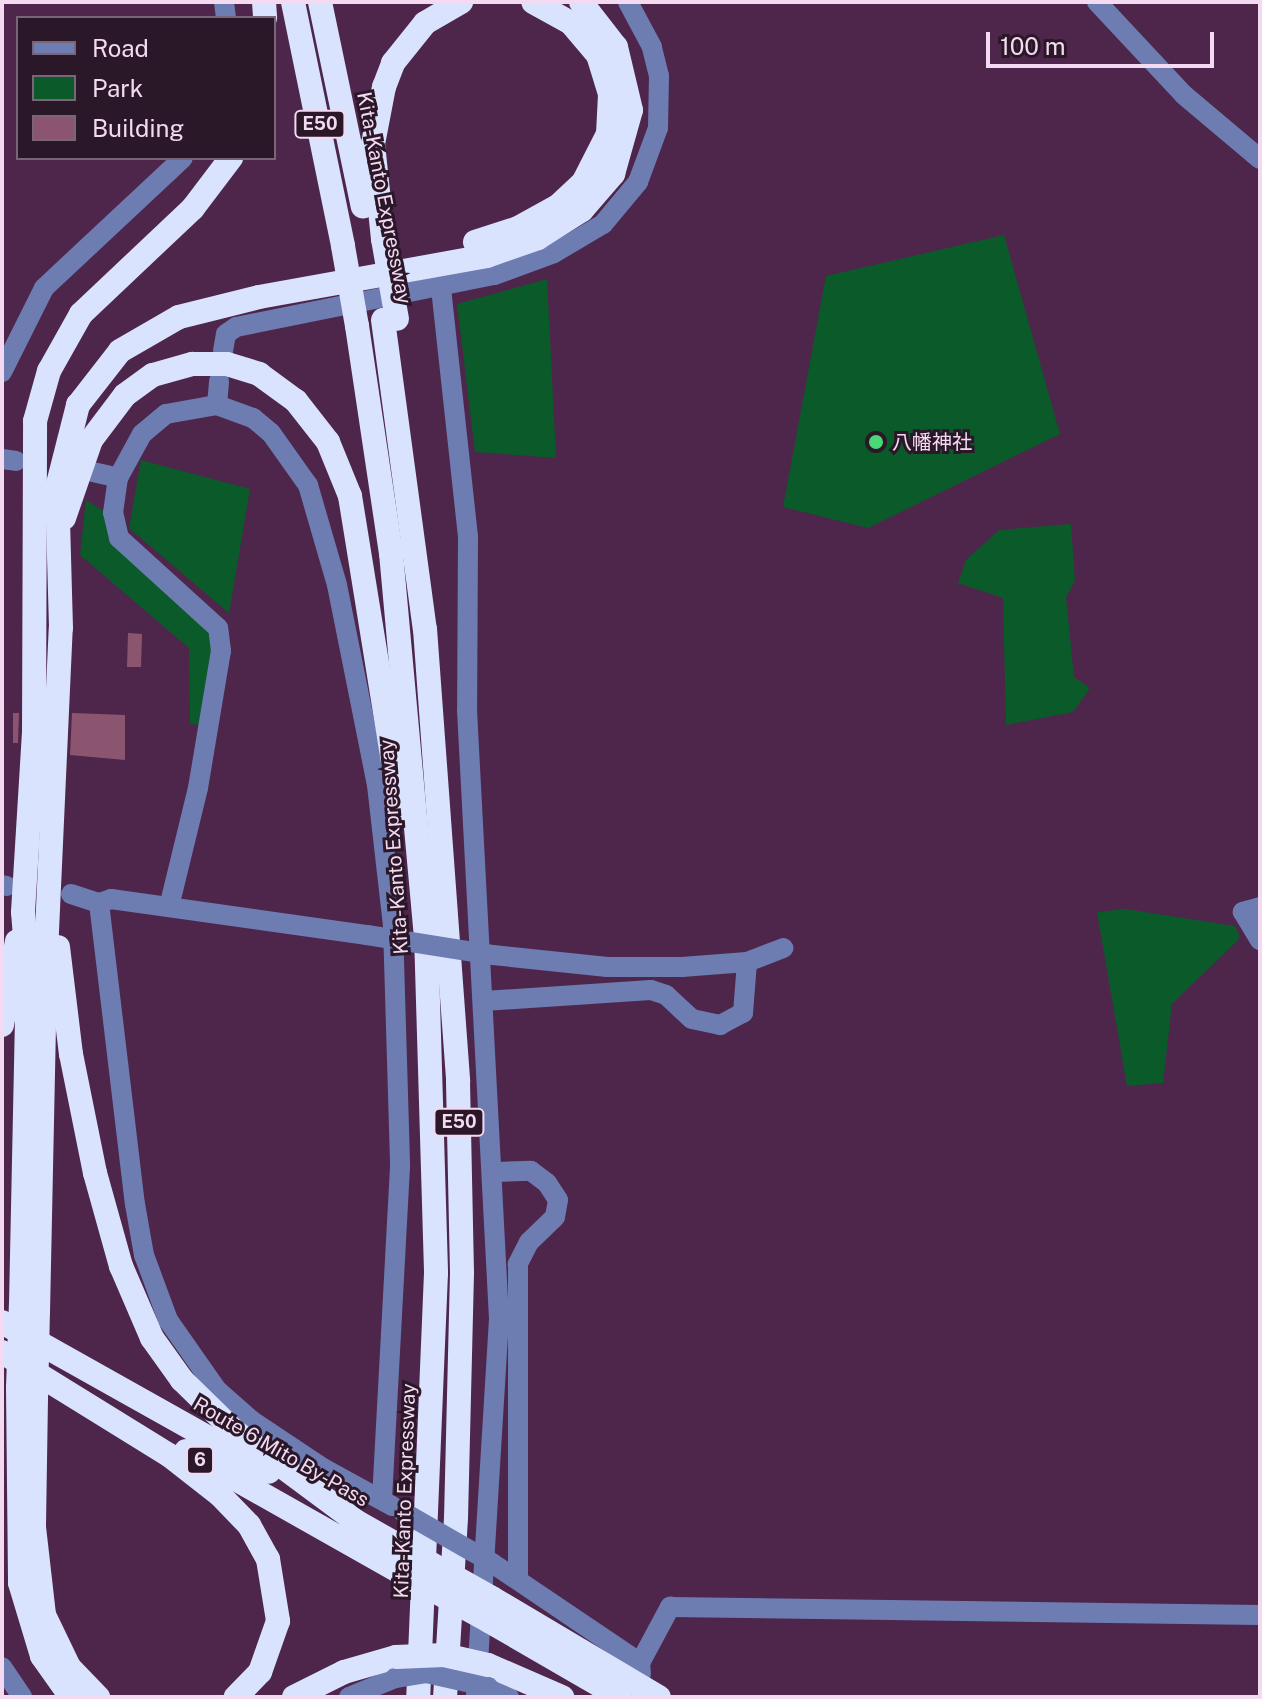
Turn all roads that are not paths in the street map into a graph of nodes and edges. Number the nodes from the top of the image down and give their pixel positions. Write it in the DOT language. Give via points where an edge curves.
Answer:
graph roads {
  1 [pos="293,2"];
  2 [pos="320,2"];
  3 [pos="461,2"];
  4 [pos="533,2"];
  5 [pos="581,2"];
  6 [pos="628,2"];
  7 [pos="1097,2"];
  8 [pos="1260,159"];
  9 [pos="181,160"];
  10 [pos="229,160"];
  11 [pos="377,241"];
  12 [pos="441,288"];
  13 [pos="223,351"];
  14 [pos="2,372"];
  15 [pos="219,381"];
  16 [pos="217,405"];
  17 [pos="93,472"];
  18 [pos="118,478"];
  19 [pos="34,480"];
  20 [pos="60,533"];
  21 [pos="61,902"];
  22 [pos="99,903"];
  23 [pos="169,907"];
  24 [pos="1260,907"];
  25 [pos="23,912"];
  26 [pos="1260,940"];
  27 [pos="783,948"];
  28 [pos="747,962"];
  29 [pos="484,1001"];
  30 [pos="2,1025"];
  31 [pos="432,1084"];
  32 [pos="496,1172"];
  33 [pos="29,1308"];
  34 [pos="2,1322"];
  35 [pos="2,1345"];
  36 [pos="2,1352"];
  37 [pos="27,1393"];
  38 [pos="382,1500"];
  39 [pos="361,1525"];
  40 [pos="402,1560"];
  41 [pos="518,1576"];
  42 [pos="1260,1615"];
  43 [pos="2,1667"];
  44 [pos="396,1667"];
  45 [pos="484,1683"];
  46 [pos="640,1686"];
  47 [pos="360,1694"];
  48 [pos="22,1697"];
  49 [pos="71,1697"];
  50 [pos="98,1697"];
  51 [pos="236,1697"];
  52 [pos="294,1697"];
  53 [pos="418,1697"];
  54 [pos="445,1697"];
  55 [pos="509,1697"];
  56 [pos="562,1697"];
  1 -- 31 [label="highway, Kita-Kanto Expressway / E50, bridge" via="343,246 391,553 415,788"];
  2 -- 11 [label="highway, Kita-Kanto Expressway / E50"];
  3 -- 11 [label="highway" via="425,23 393,63 384,87 373,144"];
  4 -- 19 [label="highway" via="578,30 606,73 612,112 608,134 593,168 572,195 540,218 479,241 221,290 157,312 94,357 74,386"];
  5 -- 20 [label="highway" via="616,47 629,89 622,156 600,192 561,224 514,248 459,263 231,303 179,317 139,338 103,367 78,405 57,488"];
  6 -- 12 [label="street" via="652,47 659,76 658,128 638,182 603,224 580,240 527,265"];
  7 -- 8 [label="street" via="1184,95"];
  9 -- 14 [label="street" via="44,288"];
  10 -- 19 [label="highway" via="193,208 100,292 69,331 39,399"];
  11 -- 54 [label="highway, Kita-Kanto Expressway / E50" via="417,548 441,788 458,1098 461,1288"];
  12 -- 13 [label="street" via="236,327 226,334"];
  12 -- 29 [label="street" via="468,537 467,710"];
  15 -- 16 [label="street"];
  16 -- 18 [label="street" via="184,408 153,423"];
  16 -- 38 [label="street" via="253,418 271,433 308,485 337,585 377,785 393,926 400,1167"];
  17 -- 18 [label="street"];
  18 -- 23 [label="street" via="113,528 218,628 221,651 198,788"];
  19 -- 25 [label="highway" via="34,732"];
  20 -- 21 [label="highway"];
  20 -- 31 [label="highway" via="91,440 125,395 153,375 192,364 241,367 277,386 311,416 340,467 357,522 399,793"];
  21 -- 22 [label="street"];
  21 -- 33 [label="highway" via="45,975"];
  21 -- 39 [label="highway" via="71,1054 95,1173 121,1266 152,1338 182,1380 233,1430"];
  22 -- 23 [label="street" via="111,899"];
  22 -- 38 [label="street" via="135,1204 144,1255 168,1320 217,1390 251,1420"];
  23 -- 28 [label="street, bridge" via="607,967"];
  24 -- 26 [label="street" via="1243,912"];
  25 -- 30 [label="highway"];
  25 -- 33 [label="highway" via="28,974"];
  27 -- 28 [label="street"];
  28 -- 29 [label="street" via="743,1013 720,1025 692,1019 666,995 651,990"];
  29 -- 32 [label="street"];
  31 -- 53 [label="highway, Kita-Kanto Expressway / E50" via="436,1273"];
  32 -- 41 [label="street" via="531,1171 558,1200 555,1217 529,1242 518,1264"];
  32 -- 45 [label="street" via="499,1319"];
  33 -- 37 [label="highway, bridge"];
  34 -- 39 [label="highway, Route 6 Mito By-Pass / 6"];
  35 -- 40 [label="highway, Route 6 Mito By-Pass / 6"];
  36 -- 51 [label="highway" via="169,1455 249,1525 268,1559 278,1621 260,1672"];
  37 -- 49 [label="highway" via="20,1583 42,1656"];
  37 -- 50 [label="highway" via="44,1615 69,1667"];
  38 -- 41 [label="street, bridge"];
  39 -- 40 [label="highway, Route 6 Mito By-Pass / 6"];
  40 -- 46 [label="highway, Route 6 Mito By-Pass / 6, bridge"];
  41 -- 46 [label="street"];
  42 -- 46 [label="street" via="670,1607"];
  43 -- 48 [label="street"];
  44 -- 45 [label="highway, bridge" via="444,1655"];
  44 -- 47 [label="street"];
  44 -- 52 [label="highway" via="344,1672"];
  45 -- 55 [label="street"];
  45 -- 56 [label="highway"];
}
